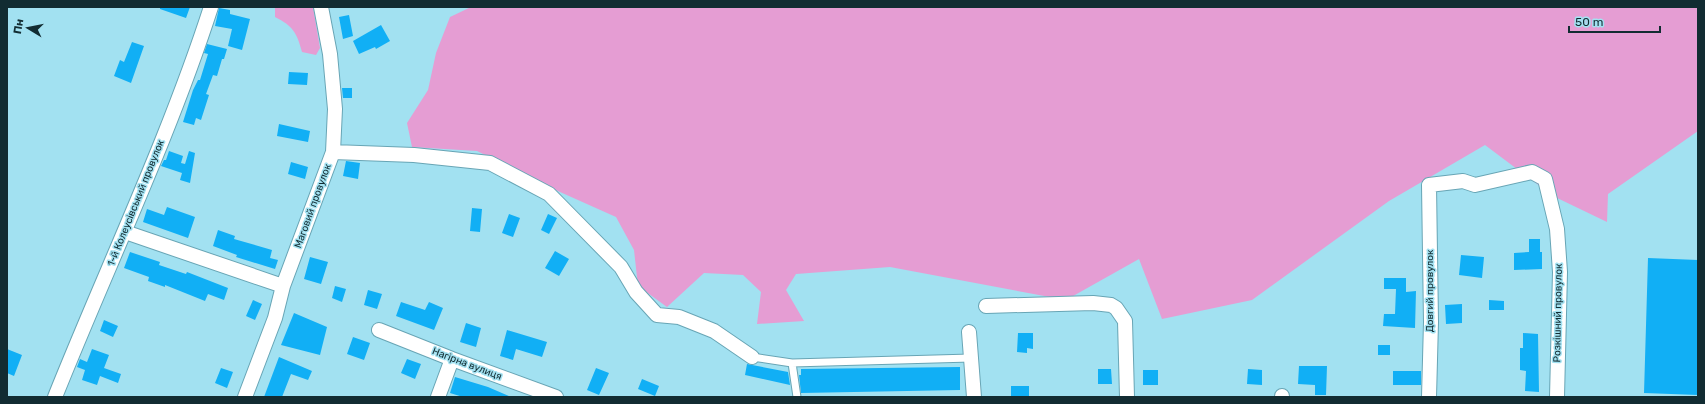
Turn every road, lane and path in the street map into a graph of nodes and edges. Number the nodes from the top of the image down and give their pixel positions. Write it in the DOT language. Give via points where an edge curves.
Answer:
graph roads {
  1 [pos="211,7"];
  2 [pos="321,7"];
  3 [pos="333,152"];
  4 [pos="1429,185"];
  5 [pos="125,232"];
  6 [pos="283,286"];
  7 [pos="986,306"];
  8 [pos="379,330"];
  9 [pos="968,332"];
  10 [pos="752,357"];
  11 [pos="971,358"];
  12 [pos="452,359"];
  13 [pos="792,363"];
  14 [pos="55,397"];
  15 [pos="245,397"];
  16 [pos="438,397"];
  17 [pos="556,397"];
  18 [pos="797,397"];
  19 [pos="974,397"];
  20 [pos="1127,397"];
  21 [pos="1429,397"];
  22 [pos="1557,397"];
  1 -- 5 [label="street, 1-й Колеусівський провулок" via="194,60"];
  2 -- 3 [label="street, Маговий провулок" via="330,54 335,109"];
  3 -- 6 [label="street, Маговий провулок"];
  3 -- 10 [label="street" via="414,154 490,163 549,194 621,268 636,292 657,315 679,317 714,331"];
  4 -- 21 [label="street, Довгий провулок"];
  4 -- 22 [label="street, Розкішний провулок" via="1463,181 1475,185 1532,172 1545,179 1557,229 1560,272"];
  5 -- 6 [label="street"];
  5 -- 14 [label="street, 1-й Колеусівський провулок"];
  6 -- 15 [label="street, Маговий провулок" via="275,318"];
  7 -- 20 [label="street" via="1093,303 1116,308 1125,321"];
  8 -- 12 [label="street, Нагірна вулиця"];
  9 -- 11 [label="street"];
  10 -- 13 [label="lane"];
  11 -- 13 [label="lane"];
  11 -- 19 [label="street"];
  12 -- 16 [label="street"];
  12 -- 17 [label="street, Нагірна вулиця"];
  13 -- 18 [label="lane"];
}
